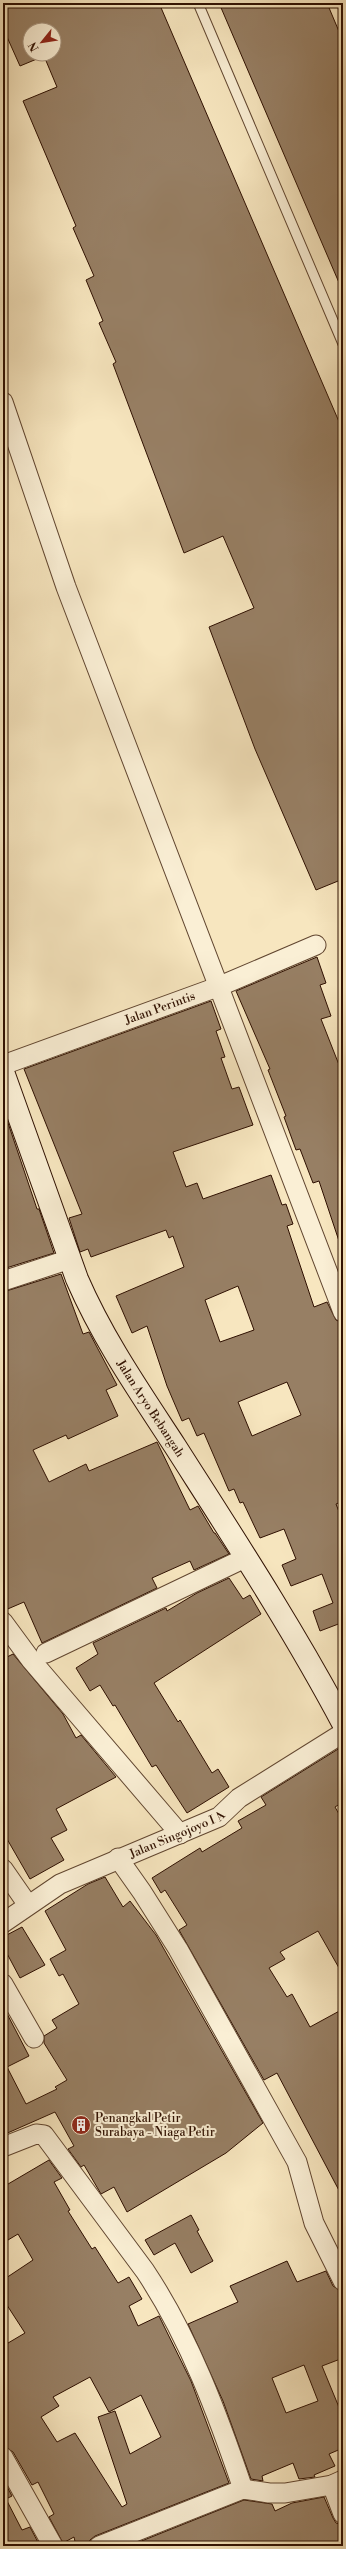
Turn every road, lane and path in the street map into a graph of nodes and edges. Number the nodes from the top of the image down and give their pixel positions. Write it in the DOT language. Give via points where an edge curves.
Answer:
graph roads {
  1 [pos="198,3"];
  2 [pos="343,344"];
  3 [pos="3,402"];
  4 [pos="316,945"];
  5 [pos="220,986"];
  6 [pos="3,1065"];
  7 [pos="3,1072"];
  8 [pos="70,1259"];
  9 [pos="3,1281"];
  10 [pos="343,1312"];
  11 [pos="245,1558"];
  12 [pos="3,1622"];
  13 [pos="46,1653"];
  14 [pos="343,1723"];
  15 [pos="343,1734"];
  16 [pos="180,1834"];
  17 [pos="118,1858"];
  18 [pos="3,1869"];
  19 [pos="28,1905"];
  20 [pos="3,1923"];
  21 [pos="3,1984"];
  22 [pos="34,2038"];
  23 [pos="3,2147"];
  24 [pos="343,2282"];
  25 [pos="5,2463"];
  26 [pos="337,2482"];
  27 [pos="243,2489"];
  28 [pos="343,2514"];
  29 [pos="53,2546"];
  30 [pos="99,2546"];
  1 -- 2 [label="lane"];
  3 -- 5 [label="street" via="66,587 195,928"];
  4 -- 5 [label="street, Jalan Perintis"];
  5 -- 6 [label="street, Jalan Perintis"];
  5 -- 10 [label="street"];
  7 -- 8 [label="street, Jalan Aryo Bebangah"];
  8 -- 9 [label="street"];
  8 -- 11 [label="street, Jalan Aryo Bebangah" via="106,1340"];
  11 -- 13 [label="street"];
  11 -- 14 [label="street, Jalan Aryo Bebangah" via="289,1625"];
  12 -- 16 [label="street" via="31,1660"];
  15 -- 16 [label="street, Jalan Singojoyo I A" via="239,1798 219,1816"];
  16 -- 17 [label="street, Jalan Singojoyo I A"];
  17 -- 19 [label="street, Jalan Singojoyo I A" via="60,1884"];
  17 -- 24 [label="street" via="178,1949 297,2162 314,2223"];
  18 -- 19 [label="street"];
  19 -- 20 [label="street, Jalan Singojoyo I A"];
  21 -- 22 [label="street"];
  23 -- 27 [label="street" via="36,2134 44,2135 158,2290 216,2416"];
  25 -- 29 [label="street"];
  26 -- 27 [label="street" via="285,2493"];
  26 -- 28 [label="street"];
  27 -- 30 [label="street"];
}
